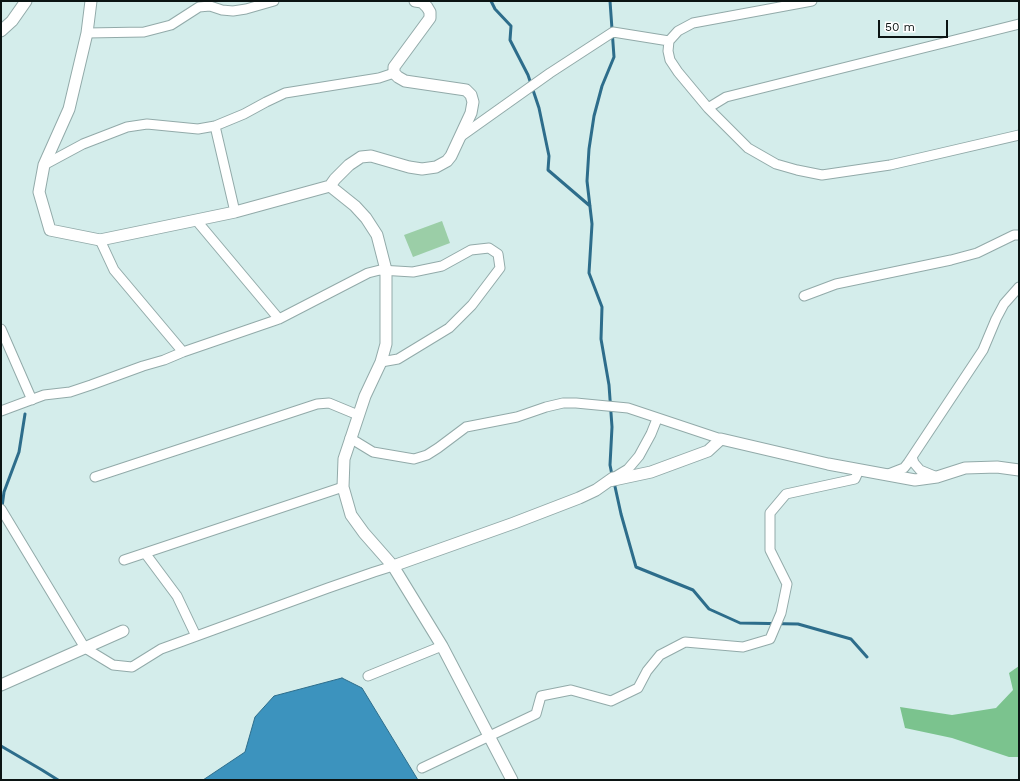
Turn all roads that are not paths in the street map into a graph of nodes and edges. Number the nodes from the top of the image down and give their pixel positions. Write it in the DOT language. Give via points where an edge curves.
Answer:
graph roads {
  1 [pos="26,1"];
  2 [pos="91,1"];
  3 [pos="274,1"];
  4 [pos="415,1"];
  5 [pos="812,1"];
  6 [pos="1019,24"];
  7 [pos="1,31"];
  8 [pos="88,33"];
  9 [pos="670,41"];
  10 [pos="394,73"];
  11 [pos="708,108"];
  12 [pos="215,126"];
  13 [pos="1019,135"];
  14 [pos="460,137"];
  15 [pos="44,165"];
  16 [pos="330,186"];
  17 [pos="236,212"];
  18 [pos="196,220"];
  19 [pos="1019,234"];
  20 [pos="100,240"];
  21 [pos="386,270"];
  22 [pos="1019,287"];
  23 [pos="804,296"];
  24 [pos="279,319"];
  25 [pos="1,329"];
  26 [pos="183,352"];
  27 [pos="381,362"];
  28 [pos="32,400"];
  29 [pos="1,411"];
  30 [pos="358,415"];
  31 [pos="656,419"];
  32 [pos="350,438"];
  33 [pos="721,439"];
  34 [pos="912,456"];
  35 [pos="859,470"];
  36 [pos="1019,470"];
  37 [pos="885,476"];
  38 [pos="95,477"];
  39 [pos="937,477"];
  40 [pos="611,480"];
  41 [pos="343,487"];
  42 [pos="1,509"];
  43 [pos="145,553"];
  44 [pos="124,560"];
  45 [pos="393,566"];
  46 [pos="123,631"];
  47 [pos="196,636"];
  48 [pos="442,646"];
  49 [pos="85,648"];
  50 [pos="368,676"];
  51 [pos="1,685"];
  52 [pos="490,736"];
  53 [pos="422,768"];
  54 [pos="512,780"];
  1 -- 7 [label="street" via="12,21"];
  2 -- 8 [label="street"];
  3 -- 8 [label="street" via="233,11 210,6 199,7 171,26 144,32"];
  4 -- 10 [label="street" via="422,2 427,7 430,18 394,67"];
  5 -- 9 [label="street" via="693,23 678,31"];
  6 -- 11 [label="street" via="726,97"];
  8 -- 15 [label="street" via="69,109"];
  9 -- 11 [label="street" via="670,60"];
  9 -- 14 [label="street" via="613,32"];
  10 -- 12 [label="street" via="379,78 285,93"];
  10 -- 14 [label="street" via="405,81 466,90 473,102"];
  11 -- 13 [label="street" via="748,148 763,157 776,164 822,174 890,165"];
  12 -- 15 [label="street" via="198,128 147,124 127,127 83,144"];
  12 -- 17 [label="street"];
  14 -- 16 [label="street" via="451,156 436,167 422,169 371,156 361,157 349,165"];
  15 -- 20 [label="street" via="39,192 50,230"];
  16 -- 17 [label="street"];
  16 -- 21 [label="street" via="356,206 374,229"];
  17 -- 18 [label="street"];
  18 -- 20 [label="street"];
  18 -- 24 [label="street"];
  19 -- 23 [label="street" via="1014,234 977,253 836,284"];
  20 -- 26 [label="street" via="114,270"];
  21 -- 24 [label="street" via="368,273"];
  21 -- 27 [label="street" via="386,344"];
  21 -- 27 [label="street" via="414,272 442,266 471,250 489,248 498,254 500,268 472,305 449,328 398,358"];
  22 -- 34 [label="street" via="1004,304 983,350"];
  24 -- 26 [label="street"];
  25 -- 28 [label="street"];
  26 -- 28 [label="street" via="70,392 44,395"];
  27 -- 30 [label="street"];
  28 -- 29 [label="street"];
  30 -- 32 [label="street"];
  30 -- 38 [label="street" via="329,403 317,404"];
  31 -- 32 [label="street" via="628,408 562,403 517,417 466,427 438,448 414,459 373,452"];
  31 -- 33 [label="street"];
  31 -- 40 [label="street" via="652,434 640,456 628,469"];
  32 -- 41 [label="street" via="344,459"];
  33 -- 35 [label="street"];
  33 -- 40 [label="street" via="708,451 651,472"];
  34 -- 37 [label="street" via="904,468"];
  34 -- 39 [label="street" via="920,470"];
  35 -- 37 [label="street"];
  35 -- 52 [label="street" via="855,479 786,494 770,513 770,550 787,584 781,612 770,639 743,647 685,642 660,655 638,688 611,701 571,690 541,696 536,714"];
  36 -- 39 [label="street" via="997,467 965,468"];
  37 -- 39 [label="street" via="915,480"];
  40 -- 45 [label="street" via="579,498"];
  41 -- 43 [label="street"];
  41 -- 45 [label="street" via="351,516"];
  42 -- 49 [label="street"];
  43 -- 44 [label="street"];
  43 -- 47 [label="street" via="177,596"];
  45 -- 47 [label="street"];
  45 -- 48 [label="street"];
  46 -- 49 [label="street"];
  47 -- 49 [label="street" via="161,649 132,667 113,665"];
  48 -- 50 [label="street"];
  48 -- 52 [label="street"];
  49 -- 51 [label="street"];
  52 -- 53 [label="street"];
  52 -- 54 [label="street"];
}
